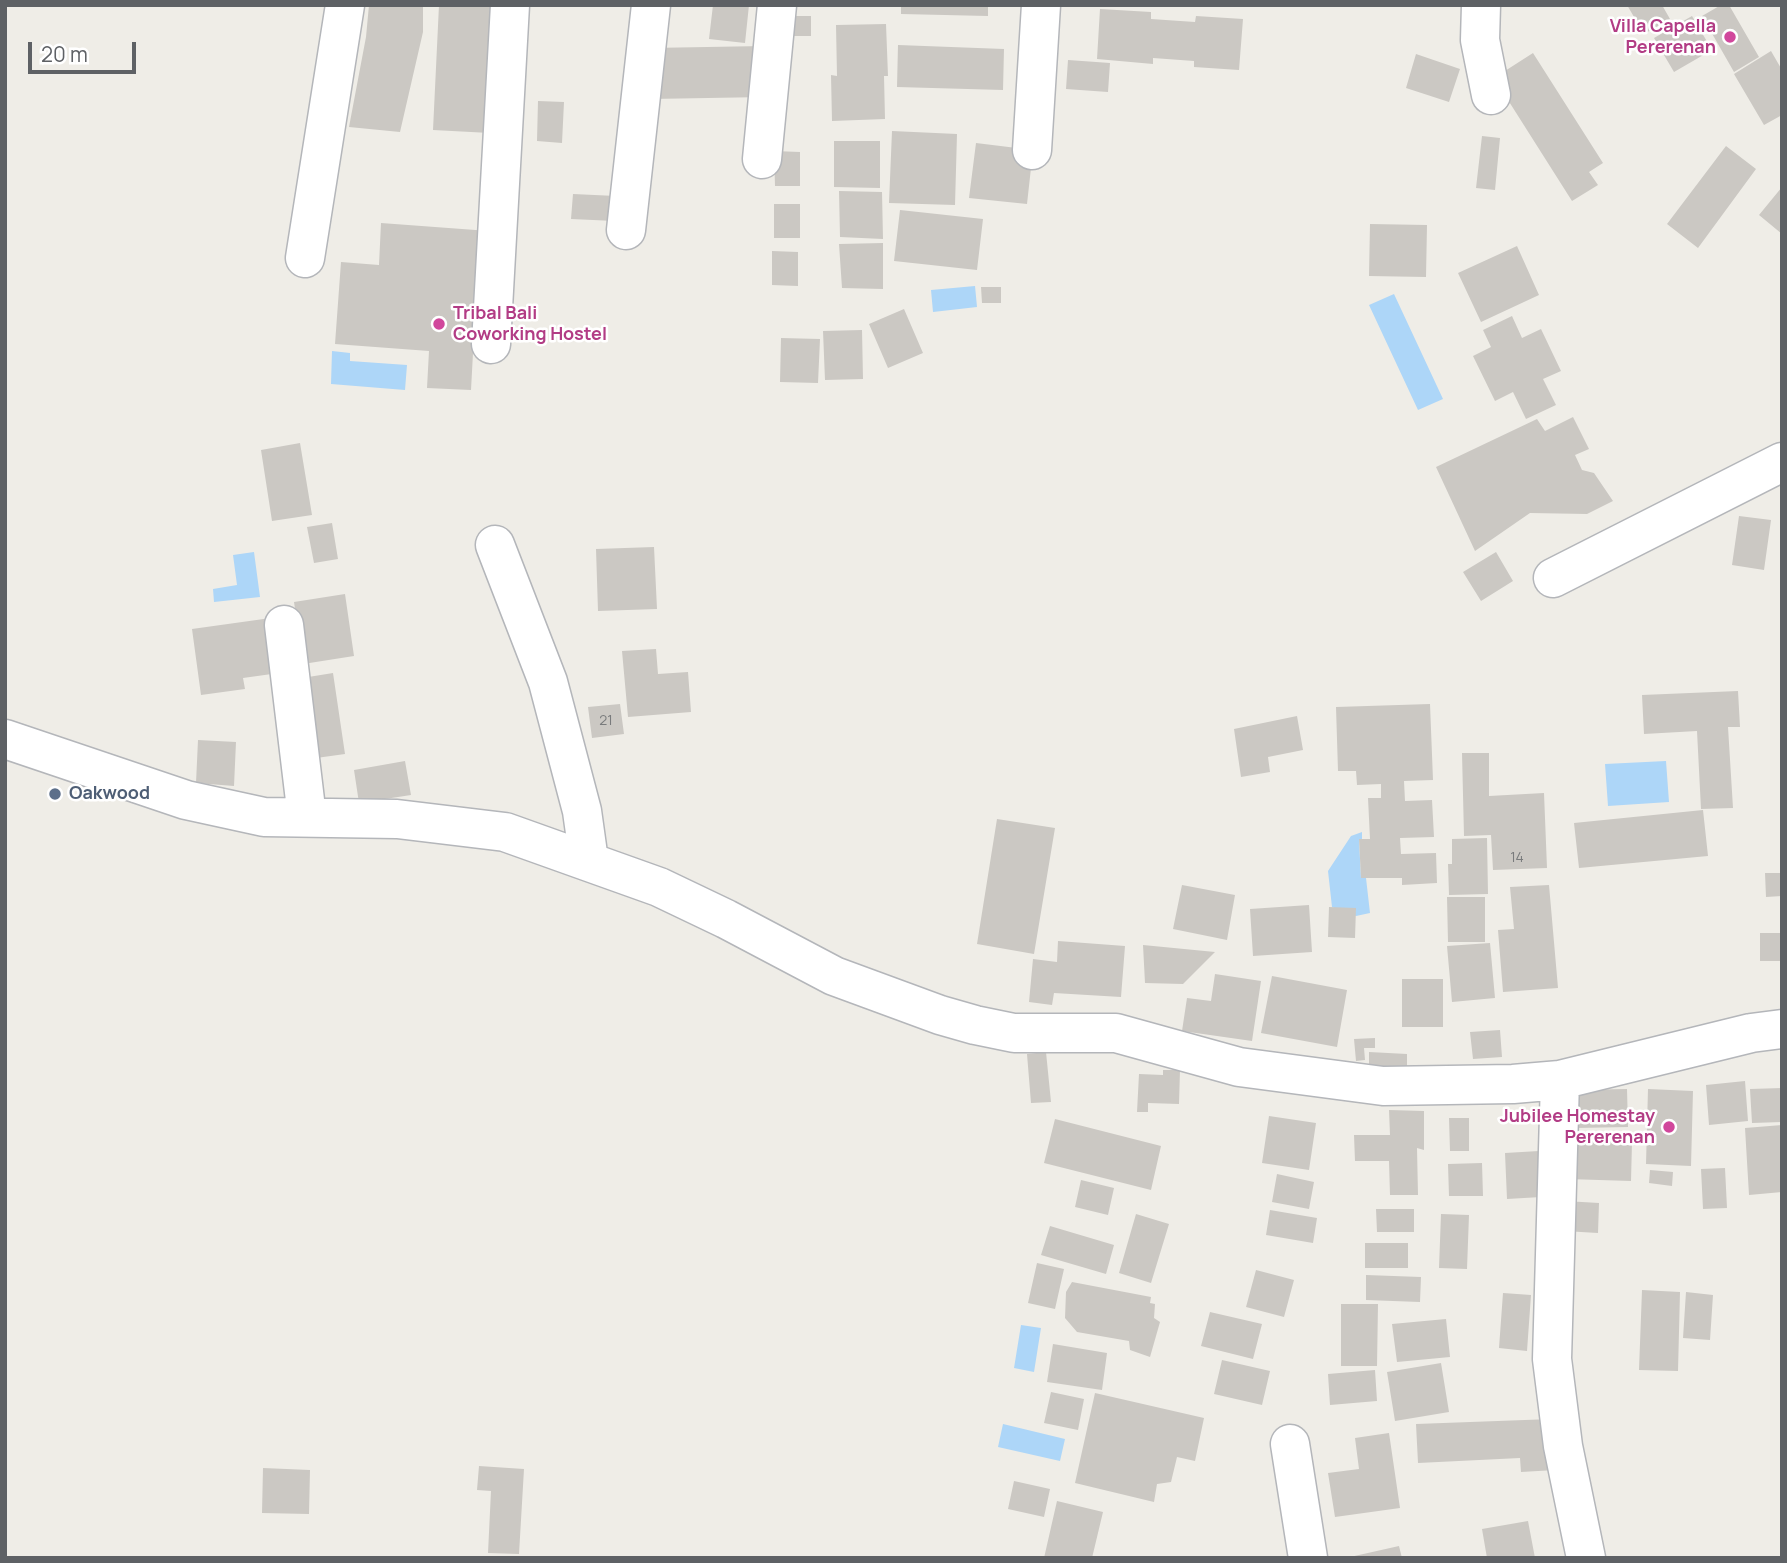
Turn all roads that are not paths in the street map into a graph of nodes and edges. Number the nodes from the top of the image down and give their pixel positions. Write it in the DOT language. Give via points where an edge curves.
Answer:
graph roads {
  1 [pos="345,5"];
  2 [pos="510,5"];
  3 [pos="651,5"];
  4 [pos="777,5"];
  5 [pos="1041,5"];
  6 [pos="1481,5"];
  7 [pos="1491,96"];
  8 [pos="1032,150"];
  9 [pos="762,159"];
  10 [pos="626,230"];
  11 [pos="305,258"];
  12 [pos="491,344"];
  13 [pos="1782,462"];
  14 [pos="495,545"];
  15 [pos="1553,578"];
  16 [pos="284,625"];
  17 [pos="5,739"];
  18 [pos="307,817"];
  19 [pos="589,861"];
  20 [pos="1782,1029"];
  21 [pos="1560,1080"];
  22 [pos="1290,1444"];
  23 [pos="1308,1558"];
  24 [pos="1586,1558"];
  1 -- 11 [label="street"];
  2 -- 12 [label="street"];
  3 -- 10 [label="street"];
  4 -- 9 [label="street"];
  5 -- 8 [label="street"];
  6 -- 7 [label="street" via="1480,40"];
  13 -- 15 [label="street"];
  14 -- 19 [label="street" via="548,682 582,811"];
  16 -- 18 [label="street"];
  17 -- 18 [label="street" via="186,800 264,817"];
  18 -- 19 [label="street" via="397,819 505,832"];
  19 -- 21 [label="street" via="681,897 834,976 975,1026 1014,1033 1116,1033 1239,1066 1383,1086"];
  20 -- 21 [label="street"];
  21 -- 24 [label="street" via="1552,1359 1563,1446"];
  22 -- 23 [label="street"];
}
